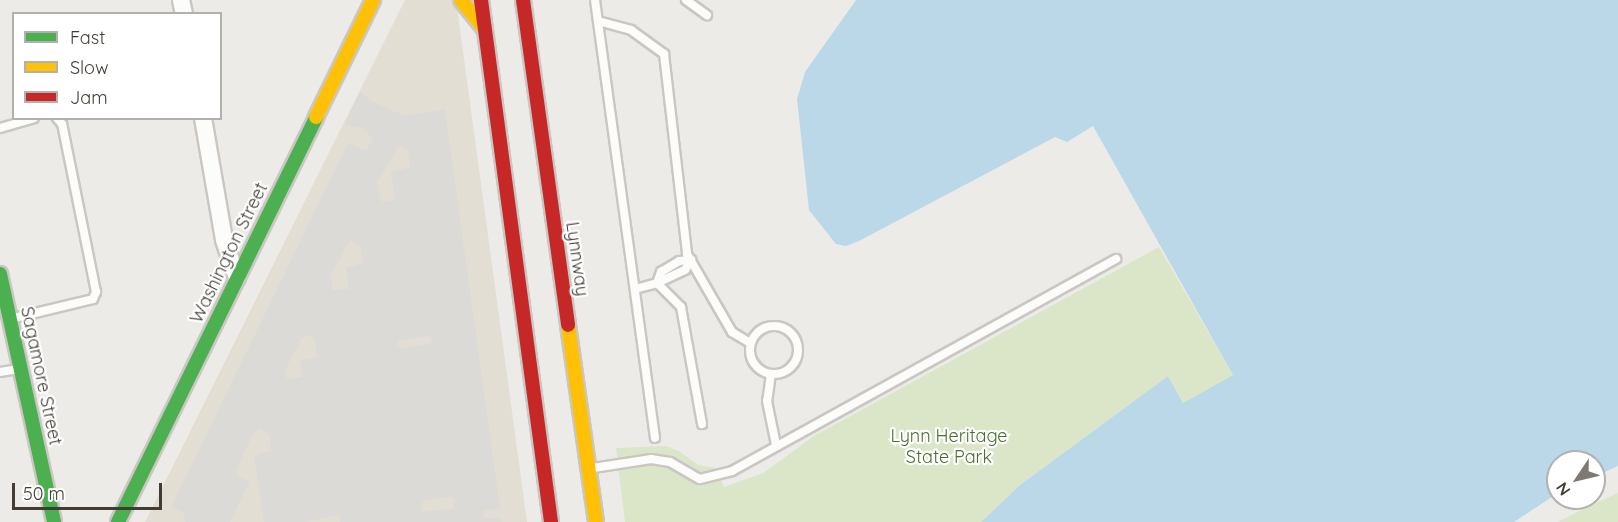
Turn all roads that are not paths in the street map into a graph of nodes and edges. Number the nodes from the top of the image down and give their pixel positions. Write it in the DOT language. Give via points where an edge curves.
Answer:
graph roads {
  1 [pos="373,0"];
  2 [pos="461,0"];
  3 [pos="481,0"];
  4 [pos="523,0"];
  5 [pos="595,0"];
  6 [pos="686,0"];
  7 [pos="707,15"];
  8 [pos="598,21"];
  9 [pos="484,28"];
  10 [pos="27,120"];
  11 [pos="59,120"];
  12 [pos="202,120"];
  13 [pos="0,128"];
  14 [pos="1116,259"];
  15 [pos="691,260"];
  16 [pos="0,274"];
  17 [pos="237,278"];
  18 [pos="657,283"];
  19 [pos="634,289"];
  20 [pos="10,319"];
  21 [pos="750,343"];
  22 [pos="21,369"];
  23 [pos="0,372"];
  24 [pos="771,374"];
  25 [pos="702,424"];
  26 [pos="655,438"];
  27 [pos="776,445"];
  28 [pos="588,468"];
  29 [pos="54,522"];
  30 [pos="118,522"];
  31 [pos="551,522"];
  32 [pos="596,522"];
  1 -- 17 [label="main road, Washington Street"];
  2 -- 9 [label="main road"];
  3 -- 9 [label="main road"];
  4 -- 28 [label="main road, Lynnway"];
  5 -- 8 [label="lane"];
  6 -- 7 [label="lane"];
  8 -- 15 [label="lane" via="631,30 664,54"];
  8 -- 19 [label="lane"];
  9 -- 31 [label="main road"];
  10 -- 13 [label="lane"];
  11 -- 20 [label="lane" via="96,292 93,299"];
  12 -- 17 [label="street" via="224,240"];
  14 -- 27 [label="lane"];
  15 -- 18 [label="lane" via="679,261 661,272"];
  15 -- 21 [label="lane" via="732,332"];
  16 -- 20 [label="main road, Sagamore Street"];
  17 -- 30 [label="main road, Washington Street"];
  18 -- 19 [label="lane"];
  18 -- 25 [label="lane" via="681,307"];
  19 -- 26 [label="lane"];
  20 -- 22 [label="main road, Sagamore Street"];
  21 -- 24 [label="lane" via="752,360"];
  21 -- 24 [label="lane" via="768,327 785,328 792,334 798,349 794,365"];
  22 -- 23 [label="lane"];
  22 -- 29 [label="main road, Sagamore Street"];
  24 -- 27 [label="lane" via="767,401"];
  27 -- 28 [label="lane" via="732,471 709,479 690,475 670,462 651,459"];
  28 -- 32 [label="main road, Lynnway"];
}
